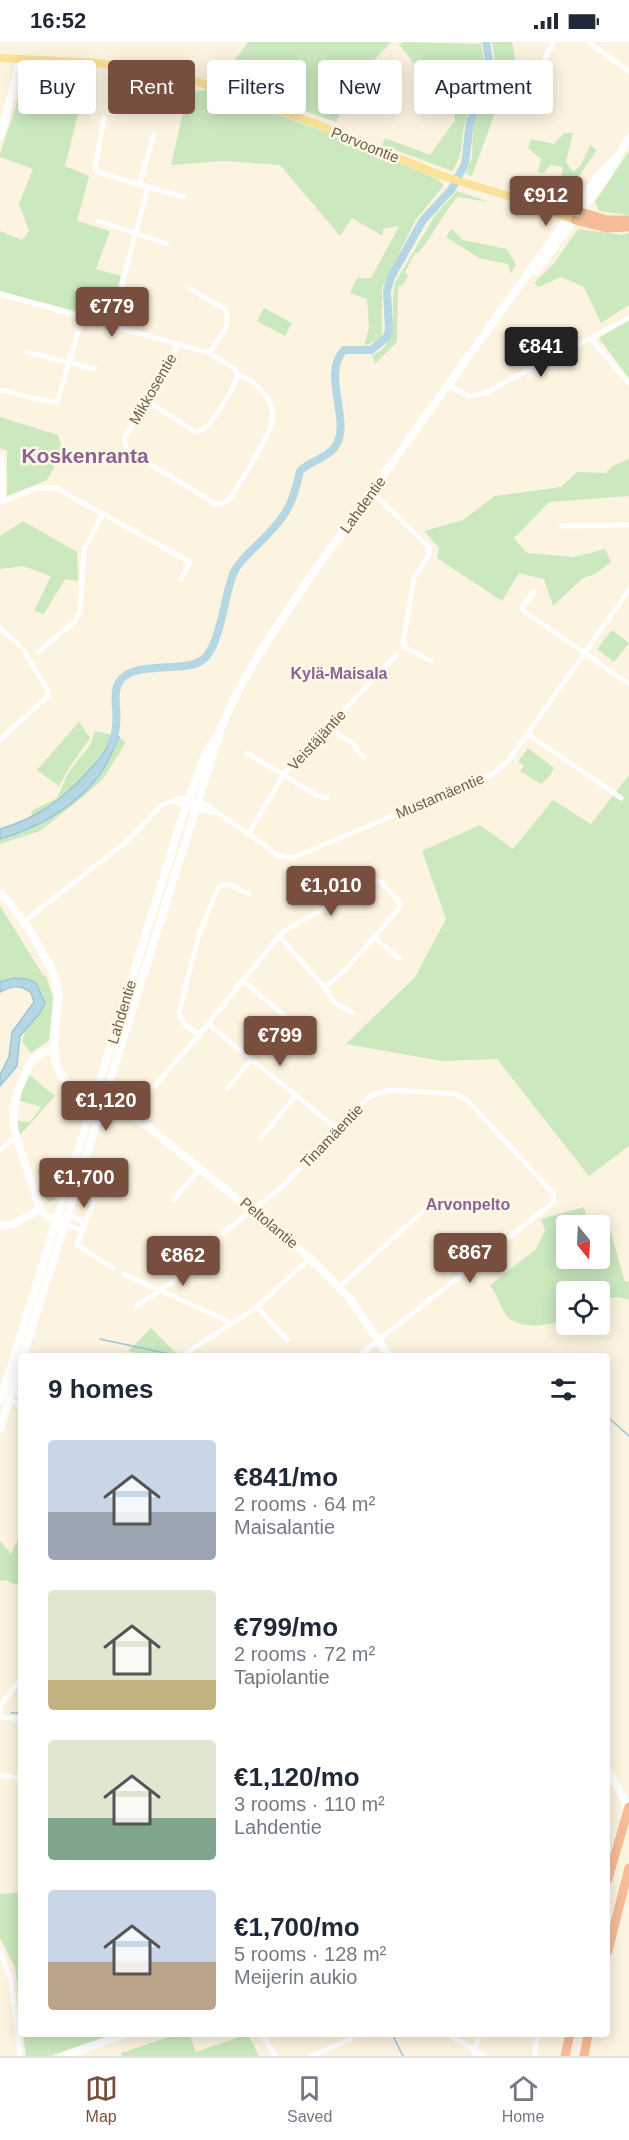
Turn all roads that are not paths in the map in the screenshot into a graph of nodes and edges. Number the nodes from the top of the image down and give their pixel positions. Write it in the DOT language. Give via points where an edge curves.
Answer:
graph roads {
  1 [pos="553,42"];
  2 [pos="588,42"];
  3 [pos="0,57"];
  4 [pos="21,58"];
  5 [pos="544,60"];
  6 [pos="629,71"];
  7 [pos="104,118"];
  8 [pos="154,134"];
  9 [pos="0,137"];
  10 [pos="629,138"];
  11 [pos="139,185"];
  12 [pos="148,187"];
  13 [pos="184,198"];
  14 [pos="575,214"];
  15 [pos="629,220"];
  16 [pos="98,221"];
  17 [pos="629,227"];
  18 [pos="135,234"];
  19 [pos="167,244"];
  20 [pos="190,289"];
  21 [pos="0,294"];
  22 [pos="82,318"];
  23 [pos="629,318"];
  24 [pos="111,326"];
  25 [pos="591,339"];
  26 [pos="178,345"];
  27 [pos="27,352"];
  28 [pos="208,353"];
  29 [pos="69,365"];
  30 [pos="95,369"];
  31 [pos="237,378"];
  32 [pos="629,383"];
  33 [pos="449,386"];
  34 [pos="0,390"];
  35 [pos="147,401"];
  36 [pos="2,458"];
  37 [pos="372,492"];
  38 [pos="2,502"];
  39 [pos="103,514"];
  40 [pos="629,525"];
  41 [pos="561,526"];
  42 [pos="181,579"];
  43 [pos="629,591"];
  44 [pos="534,592"];
  45 [pos="0,628"];
  46 [pos="38,652"];
  47 [pos="584,653"];
  48 [pos="397,654"];
  49 [pos="431,661"];
  50 [pos="629,684"];
  51 [pos="327,728"];
  52 [pos="221,729"];
  53 [pos="526,733"];
  54 [pos="0,740"];
  55 [pos="248,753"];
  56 [pos="364,758"];
  57 [pos="284,774"];
  58 [pos="327,798"];
  59 [pos="621,798"];
  60 [pos="187,803"];
  61 [pos="198,805"];
  62 [pos="248,834"];
  63 [pos="0,893"];
  64 [pos="249,894"];
  65 [pos="23,922"];
  66 [pos="279,936"];
  67 [pos="374,936"];
  68 [pos="400,959"];
  69 [pos="243,981"];
  70 [pos="324,987"];
  71 [pos="353,1013"];
  72 [pos="208,1024"];
  73 [pos="304,1032"];
  74 [pos="199,1035"];
  75 [pos="55,1049"];
  76 [pos="252,1059"];
  77 [pos="227,1089"];
  78 [pos="95,1095"];
  79 [pos="296,1095"];
  80 [pos="104,1098"];
  81 [pos="129,1113"];
  82 [pos="336,1128"];
  83 [pos="16,1137"];
  84 [pos="261,1138"];
  85 [pos="0,1150"];
  86 [pos="200,1169"];
  87 [pos="97,1192"];
  88 [pos="173,1200"];
  89 [pos="429,1206"];
  90 [pos="253,1209"];
  91 [pos="42,1210"];
  92 [pos="61,1218"];
  93 [pos="0,1226"];
  94 [pos="82,1228"];
  95 [pos="223,1233"];
  96 [pos="201,1246"];
  97 [pos="310,1258"];
  98 [pos="113,1268"];
  99 [pos="124,1274"];
  100 [pos="339,1287"];
  101 [pos="158,1289"];
  102 [pos="137,1306"];
  103 [pos="257,1307"];
  104 [pos="232,1323"];
  105 [pos="287,1340"];
  106 [pos="379,1340"];
  107 [pos="24,1353"];
  108 [pos="186,1353"];
  109 [pos="362,1353"];
  110 [pos="387,1353"];
  111 [pos="18,1368"];
  112 [pos="4,1394"];
  113 [pos="18,1404"];
  114 [pos="0,1429"];
  115 [pos="18,1683"];
  116 [pos="0,1707"];
  117 [pos="0,1717"];
  118 [pos="18,1719"];
  119 [pos="610,1773"];
  120 [pos="0,1775"];
  121 [pos="18,1778"];
  122 [pos="629,1808"];
  123 [pos="629,1868"];
  124 [pos="610,1872"];
  125 [pos="610,1943"];
  126 [pos="0,1951"];
  127 [pos="117,2037"];
  128 [pos="264,2037"];
  129 [pos="351,2037"];
  130 [pos="451,2037"];
  131 [pos="478,2037"];
  132 [pos="537,2037"];
  133 [pos="569,2037"];
  134 [pos="587,2037"];
  135 [pos="475,2053"];
  136 [pos="20,2056"];
  137 [pos="63,2056"];
  138 [pos="274,2056"];
  139 [pos="311,2056"];
  140 [pos="484,2056"];
  141 [pos="534,2056"];
  142 [pos="565,2056"];
  143 [pos="584,2056"];
  1 -- 5 [label="street"];
  2 -- 6 [label="street"];
  3 -- 4 [label="main road, Porvoontie"];
  4 -- 9 [label="main road"];
  4 -- 14 [label="main road, Porvoontie" via="99,63 187,78 314,123 442,176"];
  7 -- 11 [label="street" via="95,169"];
  8 -- 11 [label="street"];
  10 -- 14 [label="main road, Lahdentie"];
  11 -- 12 [label="street"];
  12 -- 13 [label="street"];
  12 -- 18 [label="street"];
  14 -- 15 [label="highway"];
  14 -- 17 [label="highway" via="606,228"];
  14 -- 33 [label="main road, Lahdentie" via="548,258 519,290"];
  16 -- 18 [label="street"];
  18 -- 19 [label="street"];
  18 -- 24 [label="street"];
  20 -- 28 [label="street" via="225,309 228,315 225,329"];
  21 -- 22 [label="street"];
  22 -- 24 [label="street"];
  22 -- 29 [label="street"];
  23 -- 25 [label="street"];
  24 -- 26 [label="street"];
  25 -- 32 [label="street"];
  25 -- 33 [label="street" via="485,393 469,396"];
  26 -- 28 [label="street"];
  26 -- 35 [label="street, Mikkosentie"];
  27 -- 29 [label="street"];
  28 -- 31 [label="street" via="236,370"];
  29 -- 30 [label="street"];
  29 -- 34 [label="street" via="57,403"];
  31 -- 35 [label="street" via="201,432"];
  31 -- 35 [label="street, Mikkosentie" via="249,379 262,388 271,425 232,496 224,503 216,504 127,449 124,439"];
  33 -- 37 [label="main road, Lahdentie"];
  36 -- 38 [label="street"];
  37 -- 49 [label="street" via="429,547 429,555 414,578 403,643"];
  37 -- 52 [label="main road, Lahdentie" via="273,632"];
  38 -- 39 [label="street" via="49,487"];
  39 -- 42 [label="street" via="190,562"];
  39 -- 46 [label="street" via="84,550 79,616"];
  40 -- 41 [label="street"];
  43 -- 47 [label="street, Mustamäentie"];
  44 -- 47 [label="street" via="523,610"];
  45 -- 54 [label="street" via="22,648 48,696"];
  47 -- 50 [label="street"];
  47 -- 53 [label="street, Mustamäentie"];
  48 -- 51 [label="street, Veistäjäntie"];
  51 -- 56 [label="street" via="353,744"];
  51 -- 57 [label="street, Veistäjäntie"];
  52 -- 60 [label="main road, Lahdentie" via="205,755"];
  52 -- 61 [label="main road, Lahdentie"];
  53 -- 59 [label="street"];
  53 -- 62 [label="street, Mustamäentie" via="492,774 292,858 278,855"];
  55 -- 57 [label="street"];
  57 -- 58 [label="street"];
  57 -- 62 [label="street, Veistäjäntie"];
  60 -- 61 [label="street, Mustamäentie"];
  60 -- 65 [label="street, Mustamäentie" via="172,801 162,805 134,834"];
  60 -- 78 [label="main road, Lahdentie"];
  61 -- 62 [label="street, Mustamäentie" via="207,805"];
  61 -- 80 [label="main road, Lahdentie"];
  63 -- 65 [label="main road, Peltolantie"];
  64 -- 74 [label="street" via="229,884 219,886 200,933 179,1012 184,1024"];
  65 -- 75 [label="main road, Peltolantie" via="56,982"];
  66 -- 67 [label="street" via="372,881 381,882 400,905"];
  66 -- 69 [label="street"];
  66 -- 70 [label="street"];
  67 -- 68 [label="street"];
  67 -- 70 [label="street"];
  69 -- 72 [label="street"];
  69 -- 73 [label="street"];
  70 -- 71 [label="street" via="335,1003"];
  72 -- 74 [label="street"];
  72 -- 76 [label="street"];
  74 -- 81 [label="street"];
  75 -- 78 [label="main road, Peltolantie" via="56,1064 63,1077"];
  75 -- 83 [label="main road" via="36,1056 28,1066 13,1111"];
  76 -- 77 [label="street"];
  76 -- 79 [label="street"];
  78 -- 80 [label="main road, Peltolantie"];
  78 -- 92 [label="main road, Lahdentie"];
  79 -- 82 [label="street"];
  79 -- 84 [label="street"];
  80 -- 81 [label="main road, Peltolantie" via="120,1103"];
  80 -- 92 [label="main road, Lahdentie"];
  81 -- 86 [label="main road, Peltolantie"];
  82 -- 90 [label="street, Tinamäentie" via="283,1186"];
  82 -- 106 [label="street, Tinamäentie" via="371,1095 382,1091 463,1096 556,1198 551,1206"];
  83 -- 85 [label="street"];
  83 -- 91 [label="main road"];
  86 -- 88 [label="street"];
  86 -- 90 [label="main road, Peltolantie"];
  87 -- 94 [label="street"];
  89 -- 100 [label="street"];
  90 -- 95 [label="street, Tinamäentie"];
  90 -- 97 [label="main road, Peltolantie"];
  91 -- 92 [label="main road"];
  91 -- 93 [label="main road" via="14,1224"];
  92 -- 94 [label="street" via="80,1220"];
  92 -- 107 [label="main road, Lahdentie"];
  92 -- 112 [label="main road, Lahdentie"];
  94 -- 98 [label="street" via="77,1245"];
  96 -- 101 [label="street" via="183,1264 174,1281"];
  97 -- 100 [label="main road, Peltolantie"];
  97 -- 103 [label="street"];
  99 -- 101 [label="street"];
  100 -- 106 [label="main road, Peltolantie"];
  101 -- 102 [label="street"];
  101 -- 104 [label="street"];
  103 -- 104 [label="street"];
  103 -- 105 [label="street"];
  104 -- 108 [label="street"];
  106 -- 109 [label="street"];
  106 -- 110 [label="main road, Peltolantie"];
  111 -- 112 [label="main road, Lahdentie"];
  112 -- 113 [label="street"];
  112 -- 114 [label="main road, Lahdentie"];
  115 -- 116 [label="street"];
  116 -- 117 [label="street"];
  117 -- 118 [label="street"];
  119 -- 122 [label="main road"];
  120 -- 121 [label="street"];
  122 -- 124 [label="highway"];
  123 -- 125 [label="highway"];
  126 -- 136 [label="street" via="10,1980"];
  127 -- 137 [label="main road"];
  128 -- 138 [label="street"];
  129 -- 139 [label="street"];
  130 -- 135 [label="street"];
  131 -- 135 [label="street"];
  132 -- 141 [label="street"];
  133 -- 142 [label="highway"];
  134 -- 143 [label="highway"];
  135 -- 140 [label="street"];
}
